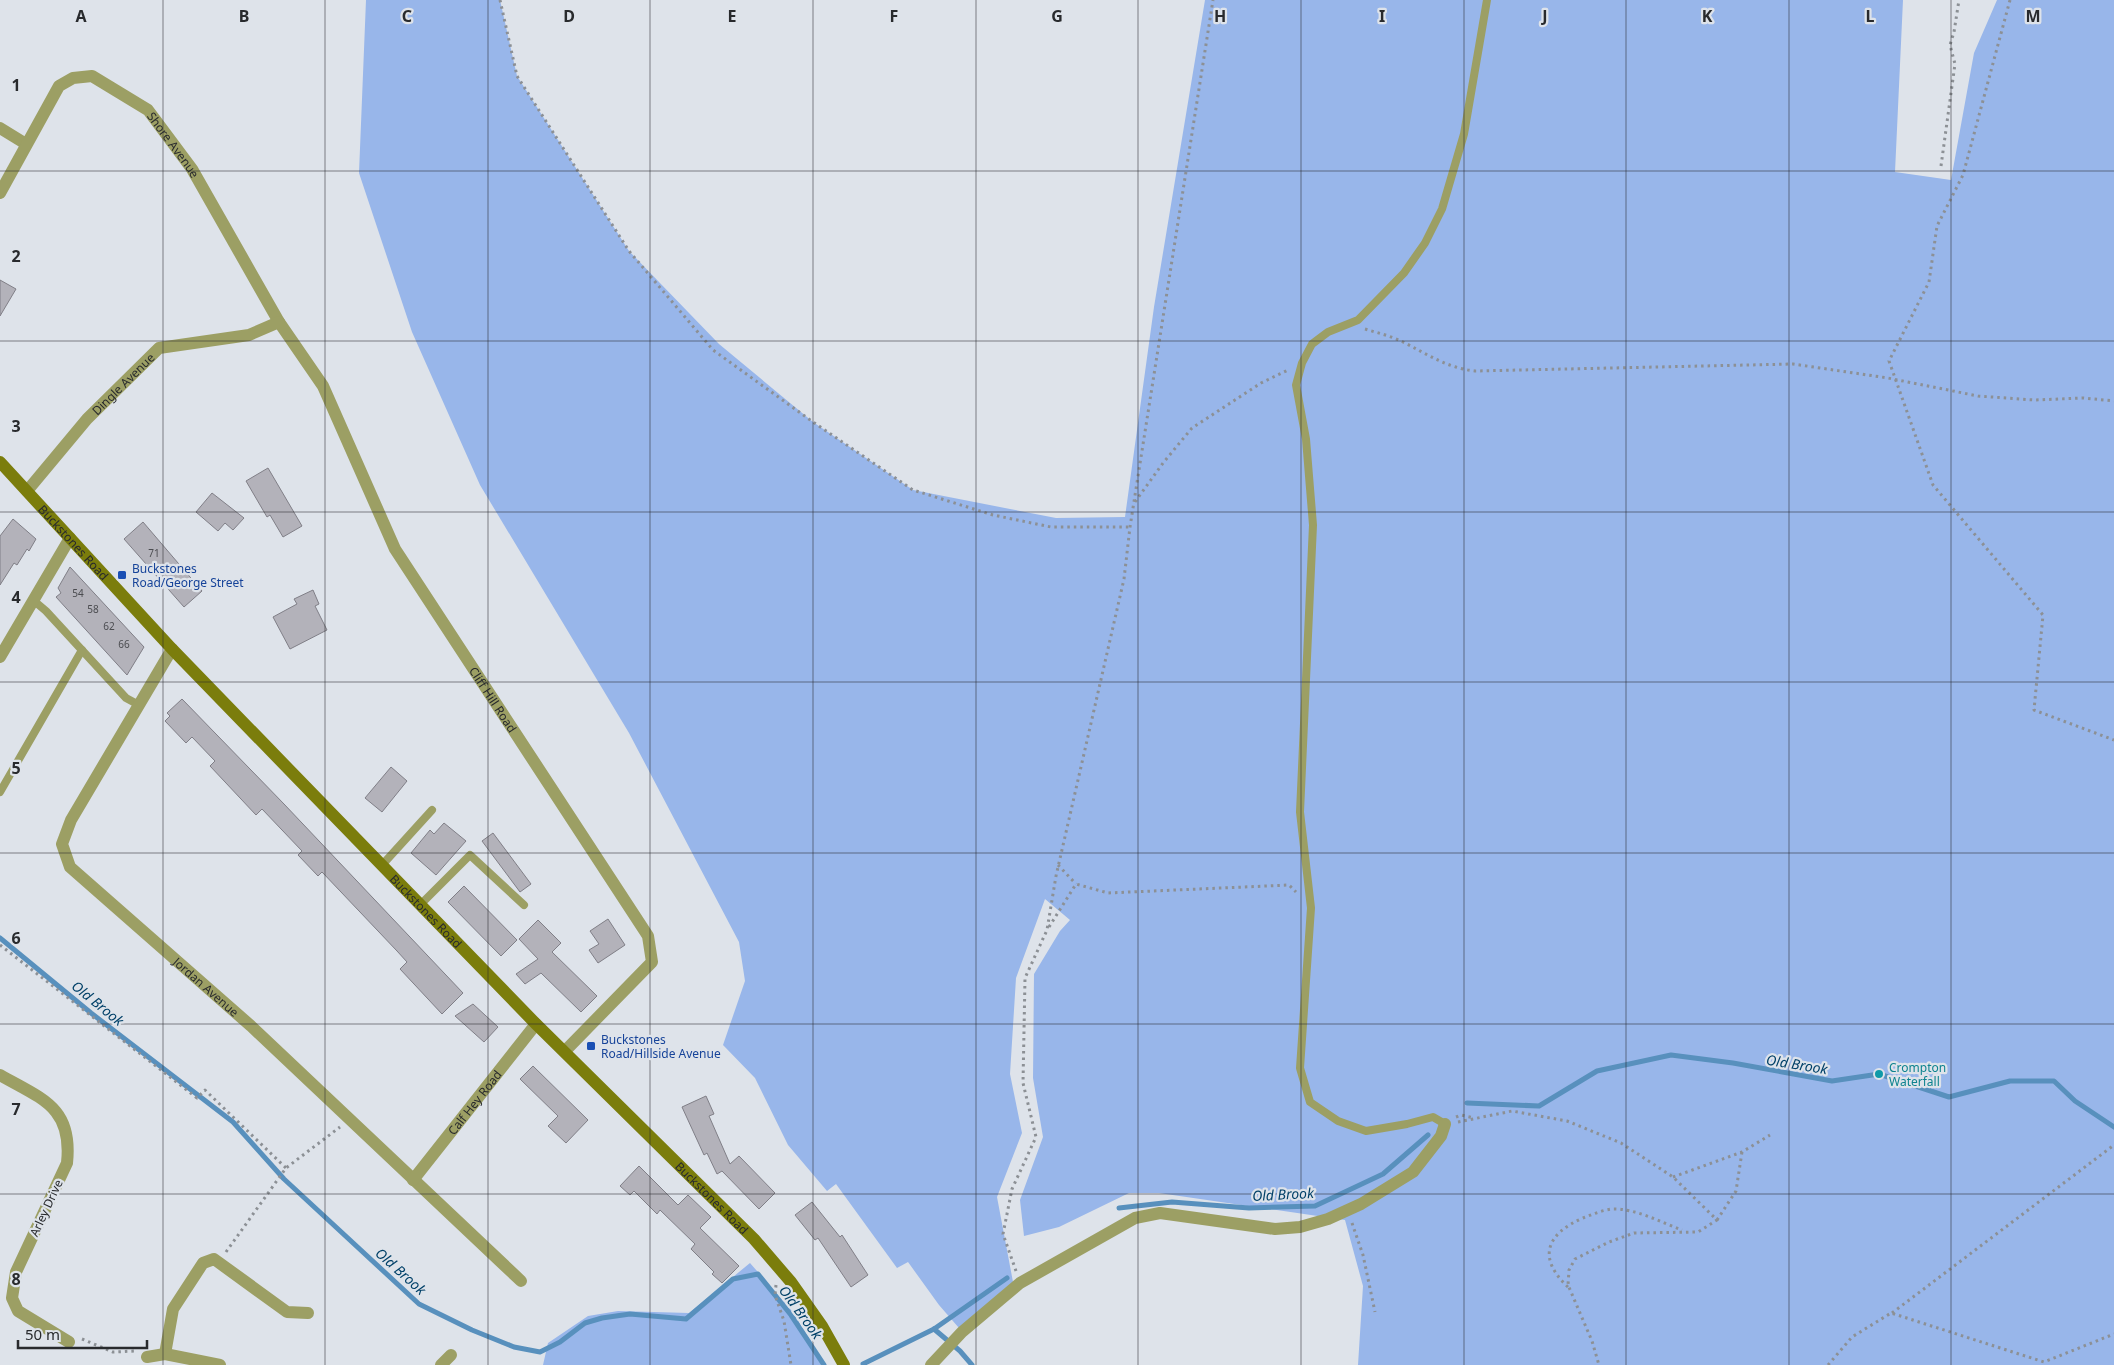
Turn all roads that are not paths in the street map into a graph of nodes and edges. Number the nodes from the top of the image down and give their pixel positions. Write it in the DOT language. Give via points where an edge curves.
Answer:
graph roads {
  1 [pos="1487,0"];
  2 [pos="0,128"];
  3 [pos="26,144"];
  4 [pos="0,193"];
  5 [pos="279,322"];
  6 [pos="0,462"];
  7 [pos="27,491"];
  8 [pos="70,538"];
  9 [pos="33,600"];
  10 [pos="172,649"];
  11 [pos="82,650"];
  12 [pos="0,657"];
  13 [pos="138,705"];
  14 [pos="0,792"];
  15 [pos="432,810"];
  16 [pos="383,864"];
  17 [pos="421,904"];
  18 [pos="524,904"];
  19 [pos="536,1024"];
  20 [pos="566,1051"];
  21 [pos="0,1075"];
  22 [pos="1445,1124"];
  23 [pos="413,1180"];
  24 [pos="521,1280"];
  25 [pos="308,1313"];
  26 [pos="69,1342"];
  27 [pos="165,1354"];
  28 [pos="451,1355"];
  29 [pos="147,1357"];
  30 [pos="220,1365"];
  31 [pos="441,1365"];
  32 [pos="844,1365"];
  33 [pos="931,1365"];
  1 -- 22 [label="lane" via="1464,134 1442,209 1404,274 1355,321 1328,332 1312,344 1296,385 1306,439 1314,525 1300,812 1311,908 1300,1068 1310,1102 1338,1121 1366,1131 1433,1117"];
  2 -- 3 [label="street"];
  3 -- 4 [label="street, Shore Avenue"];
  3 -- 5 [label="street, Shore Avenue" via="59,86 74,78 92,76 148,110 192,169"];
  5 -- 7 [label="street, Dingle Avenue" via="249,335 159,348 87,419"];
  5 -- 20 [label="street, Cliff Hill Road" via="323,386 395,549 648,936 652,962"];
  6 -- 7 [label="main road, Buckstones Road"];
  7 -- 8 [label="main road, Buckstones Road"];
  8 -- 9 [label="street"];
  8 -- 10 [label="main road, Buckstones Road"];
  9 -- 11 [label="lane"];
  9 -- 12 [label="street"];
  10 -- 13 [label="street, Jordan Avenue"];
  10 -- 16 [label="main road, Buckstones Road"];
  11 -- 13 [label="lane" via="126,698"];
  11 -- 14 [label="lane"];
  13 -- 23 [label="street, Jordan Avenue" via="72,820 62,844 70,867 250,1026"];
  15 -- 16 [label="lane"];
  16 -- 17 [label="main road, Buckstones Road"];
  17 -- 18 [label="lane" via="470,855"];
  17 -- 19 [label="main road, Buckstones Road"];
  19 -- 20 [label="main road, Buckstones Road"];
  19 -- 23 [label="street, Calf Hey Road"];
  20 -- 32 [label="main road, Buckstones Road" via="754,1239 822,1326"];
  21 -- 26 [label="street, Arley Drive" via="44,1100 59,1115 67,1132 67,1163 16,1272 12,1298 18,1311"];
  22 -- 33 [label="street" via="1442,1136 1413,1172 1361,1204 1300,1227 1275,1230 1160,1213 1135,1218 1020,1283 958,1336"];
  23 -- 24 [label="street, Jordan Avenue"];
  25 -- 27 [label="street" via="287,1312 214,1259 203,1262 173,1309"];
  27 -- 29 [label="street"];
  27 -- 30 [label="street"];
  28 -- 31 [label="street"];
}
